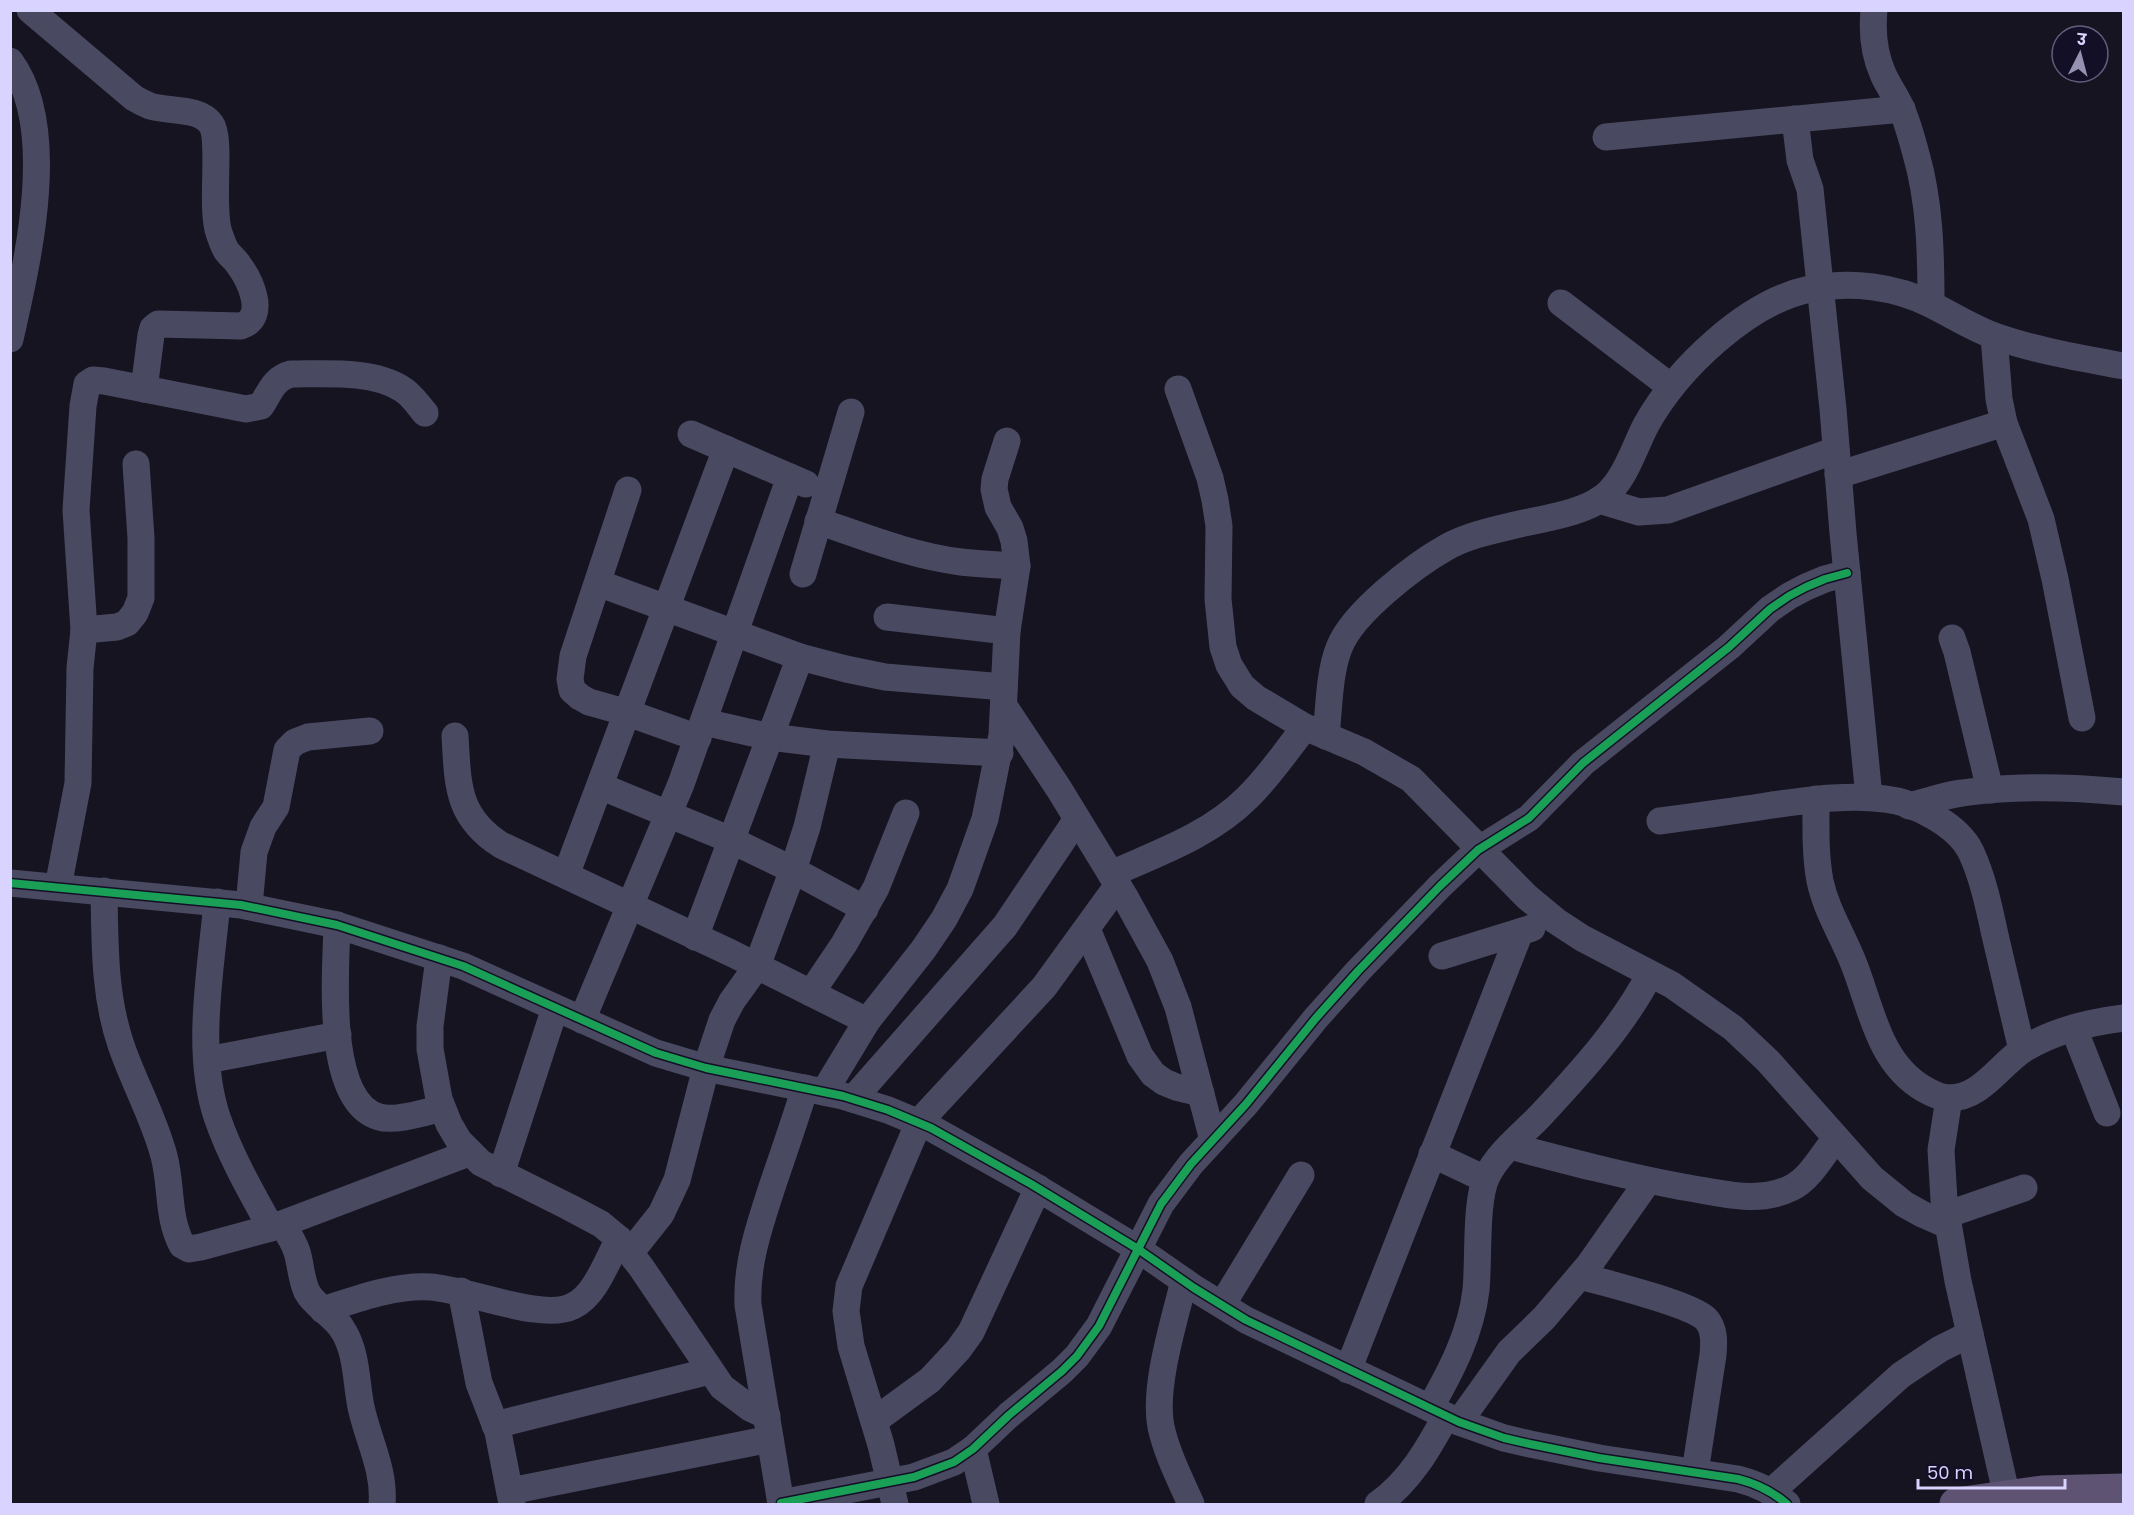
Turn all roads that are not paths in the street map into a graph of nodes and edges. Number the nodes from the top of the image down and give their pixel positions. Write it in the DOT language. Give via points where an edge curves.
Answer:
graph roads {
  1 [pos="30,10"];
  2 [pos="1874,10"];
  3 [pos="10,61"];
  4 [pos="1902,109"];
  5 [pos="1795,119"];
  6 [pos="1606,137"];
  7 [pos="1819,288"];
  8 [pos="1561,303"];
  9 [pos="1930,304"];
  10 [pos="1994,336"];
  11 [pos="10,339"];
  12 [pos="2124,366"];
  13 [pos="1671,387"];
  14 [pos="144,389"];
  15 [pos="1178,389"];
  16 [pos="851,412"];
  17 [pos="425,413"];
  18 [pos="2004,423"];
  19 [pos="691,434"];
  20 [pos="1007,441"];
  21 [pos="726,449"];
  22 [pos="1837,462"];
  23 [pos="136,464"];
  24 [pos="790,477"];
  25 [pos="628,490"];
  26 [pos="826,492"];
  27 [pos="1599,500"];
  28 [pos="818,521"];
  29 [pos="1017,566"];
  30 [pos="1847,573"];
  31 [pos="803,574"];
  32 [pos="598,583"];
  33 [pos="667,608"];
  34 [pos="887,617"];
  35 [pos="84,630"];
  36 [pos="1007,631"];
  37 [pos="736,632"];
  38 [pos="1952,638"];
  39 [pos="801,657"];
  40 [pos="1004,697"];
  41 [pos="628,713"];
  42 [pos="2082,718"];
  43 [pos="701,730"];
  44 [pos="370,731"];
  45 [pos="1316,731"];
  46 [pos="455,736"];
  47 [pos="771,737"];
  48 [pos="827,744"];
  49 [pos="1000,753"];
  50 [pos="600,786"];
  51 [pos="1990,790"];
  52 [pos="2124,792"];
  53 [pos="1869,797"];
  54 [pos="1816,799"];
  55 [pos="1909,806"];
  56 [pos="906,813"];
  57 [pos="669,815"];
  58 [pos="1077,819"];
  59 [pos="1660,821"];
  60 [pos="731,840"];
  61 [pos="1478,849"];
  62 [pos="793,870"];
  63 [pos="566,875"];
  64 [pos="1114,880"];
  65 [pos="10,883"];
  66 [pos="58,887"];
  67 [pos="104,891"];
  68 [pos="217,902"];
  69 [pos="249,906"];
  70 [pos="631,907"];
  71 [pos="865,909"];
  72 [pos="1556,921"];
  73 [pos="337,925"];
  74 [pos="1087,929"];
  75 [pos="1520,932"];
  76 [pos="695,937"];
  77 [pos="1442,956"];
  78 [pos="439,958"];
  79 [pos="757,966"];
  80 [pos="1650,974"];
  81 [pos="811,993"];
  82 [pos="555,1008"];
  83 [pos="2124,1018"];
  84 [pos="582,1020"];
  85 [pos="867,1021"];
  86 [pos="2074,1029"];
  87 [pos="338,1035"];
  88 [pos="2022,1050"];
  89 [pos="207,1060"];
  90 [pos="706,1068"];
  91 [pos="815,1090"];
  92 [pos="1201,1094"];
  93 [pos="1949,1098"];
  94 [pos="853,1099"];
  95 [pos="442,1108"];
  96 [pos="2107,1113"];
  97 [pos="919,1122"];
  98 [pos="1836,1138"];
  99 [pos="1213,1140"];
  100 [pos="1510,1146"];
  101 [pos="469,1153"];
  102 [pos="1432,1154"];
  103 [pos="501,1174"];
  104 [pos="1301,1175"];
  105 [pos="1485,1179"];
  106 [pos="1648,1180"];
  107 [pos="1038,1188"];
  108 [pos="2024,1188"];
  109 [pos="1947,1220"];
  110 [pos="276,1226"];
  111 [pos="624,1246"];
  112 [pos="1138,1249"];
  113 [pos="1581,1275"];
  114 [pos="1184,1281"];
  115 [pos="461,1291"];
  116 [pos="1222,1305"];
  117 [pos="323,1310"];
  118 [pos="1970,1334"];
  119 [pos="1348,1370"];
  120 [pos="710,1371"];
  121 [pos="1445,1415"];
  122 [pos="874,1421"];
  123 [pos="495,1425"];
  124 [pos="768,1427"];
  125 [pos="973,1449"];
  126 [pos="1695,1472"];
  127 [pos="2124,1490"];
  128 [pos="892,1493"];
  129 [pos="2007,1497"];
  130 [pos="511,1498"];
  131 [pos="1780,1498"];
  132 [pos="382,1504"];
  133 [pos="781,1504"];
  134 [pos="986,1504"];
  135 [pos="1191,1504"];
  136 [pos="1378,1504"];
  137 [pos="1956,1504"];
  1 -- 14 [label="street" via="134,98 149,106 197,114 213,126 216,220 226,250 245,274 256,310 254,318 241,326 158,324 151,336"];
  2 -- 4 [label="street" via="1877,57"];
  3 -- 11 [label="street" via="27,95 34,130 36,176 34,224"];
  4 -- 5 [label="street"];
  4 -- 9 [label="street" via="1923,187 1931,257"];
  5 -- 6 [label="street"];
  5 -- 7 [label="street" via="1800,160 1810,189"];
  7 -- 9 [label="street" via="1886,288"];
  7 -- 13 [label="street" via="1784,296 1760,308 1691,364"];
  7 -- 22 [label="street"];
  8 -- 13 [label="street"];
  9 -- 10 [label="street"];
  10 -- 12 [label="street"];
  10 -- 18 [label="street"];
  13 -- 27 [label="street" via="1625,470"];
  14 -- 17 [label="street" via="254,409 284,376 366,376 403,390"];
  14 -- 35 [label="street" via="93,380 85,391 76,518"];
  15 -- 45 [label="street" via="1215,500 1220,624 1229,665 1256,699"];
  16 -- 26 [label="street"];
  18 -- 22 [label="street"];
  18 -- 42 [label="street" via="2041,519"];
  19 -- 21 [label="street"];
  20 -- 29 [label="street" via="994,489 1014,541"];
  21 -- 24 [label="street"];
  21 -- 33 [label="street"];
  22 -- 27 [label="street" via="1668,510 1639,512"];
  22 -- 30 [label="street"];
  23 -- 35 [label="street" via="141,598 127,623"];
  24 -- 26 [label="street"];
  24 -- 37 [label="street"];
  25 -- 32 [label="street"];
  26 -- 28 [label="street"];
  27 -- 45 [label="street" via="1577,510 1494,530 1448,546 1412,571 1370,606 1344,636"];
  28 -- 29 [label="street" via="927,556"];
  28 -- 31 [label="street"];
  29 -- 36 [label="street"];
  30 -- 53 [label="street"];
  30 -- 61 [label="street" via="1806,587 1770,609 1729,647 1583,763 1529,818"];
  32 -- 33 [label="street"];
  32 -- 41 [label="street" via="573,656 572,690 589,702"];
  33 -- 37 [label="street"];
  33 -- 41 [label="street"];
  34 -- 36 [label="street"];
  35 -- 66 [label="street" via="78,783"];
  36 -- 40 [label="street"];
  37 -- 39 [label="street"];
  37 -- 43 [label="street"];
  38 -- 51 [label="street"];
  39 -- 40 [label="street"];
  39 -- 47 [label="street"];
  40 -- 49 [label="street"];
  40 -- 58 [label="street"];
  41 -- 43 [label="street"];
  41 -- 50 [label="street"];
  43 -- 47 [label="street"];
  43 -- 57 [label="street"];
  44 -- 69 [label="street" via="308,737 286,750 276,807 254,852"];
  45 -- 61 [label="street" via="1411,779"];
  45 -- 64 [label="street" via="1231,812"];
  46 -- 63 [label="street" via="460,791 477,826 501,845"];
  47 -- 48 [label="street"];
  47 -- 60 [label="street"];
  48 -- 49 [label="street"];
  48 -- 62 [label="street"];
  49 -- 85 [label="street" via="985,819 960,889 923,950"];
  50 -- 57 [label="street"];
  50 -- 63 [label="street"];
  51 -- 52 [label="street" via="2090,788"];
  51 -- 55 [label="street"];
  53 -- 54 [label="street"];
  53 -- 55 [label="street"];
  54 -- 59 [label="street"];
  54 -- 93 [label="street" via="1816,853 1821,883 1833,922 1867,997 1879,1038 1903,1074 1933,1094"];
  55 -- 88 [label="street" via="1944,823 1959,834 1970,850 1986,897"];
  56 -- 71 [label="street"];
  57 -- 60 [label="street"];
  57 -- 70 [label="street"];
  58 -- 64 [label="street"];
  58 -- 94 [label="street" via="1005,926"];
  60 -- 62 [label="street"];
  60 -- 76 [label="street"];
  61 -- 72 [label="street"];
  61 -- 99 [label="street" via="1358,971"];
  62 -- 71 [label="street"];
  62 -- 79 [label="street"];
  63 -- 70 [label="street"];
  64 -- 74 [label="street"];
  64 -- 92 [label="street" via="1170,983"];
  65 -- 66 [label="street"];
  66 -- 67 [label="street"];
  67 -- 68 [label="street"];
  67 -- 110 [label="street" via="105,960 111,1010 164,1154 172,1221 182,1245 195,1248"];
  68 -- 69 [label="street"];
  68 -- 89 [label="street"];
  69 -- 73 [label="street"];
  70 -- 76 [label="street"];
  70 -- 84 [label="street"];
  71 -- 81 [label="street"];
  72 -- 75 [label="street"];
  72 -- 80 [label="street"];
  73 -- 78 [label="street"];
  73 -- 87 [label="street"];
  74 -- 92 [label="street" via="1140,1056 1164,1082"];
  74 -- 97 [label="street" via="1022,1013"];
  75 -- 77 [label="street"];
  75 -- 102 [label="street"];
  76 -- 79 [label="street"];
  78 -- 82 [label="street"];
  78 -- 95 [label="street" via="430,1049"];
  79 -- 81 [label="street"];
  79 -- 90 [label="street" via="722,1020"];
  80 -- 98 [label="street" via="1733,1028"];
  80 -- 100 [label="street" via="1611,1034"];
  81 -- 85 [label="street"];
  82 -- 84 [label="street"];
  82 -- 103 [label="street"];
  83 -- 86 [label="street"];
  84 -- 90 [label="street" via="656,1053"];
  85 -- 91 [label="street"];
  86 -- 88 [label="street"];
  86 -- 96 [label="street"];
  87 -- 89 [label="street"];
  87 -- 95 [label="street" via="341,1066 351,1092 369,1112 388,1118"];
  88 -- 93 [label="street" via="1977,1088"];
  89 -- 110 [label="street" via="222,1130 245,1180"];
  90 -- 91 [label="street"];
  90 -- 111 [label="street" via="671,1195 661,1214"];
  91 -- 94 [label="street"];
  91 -- 124 [label="street" via="759,1227 749,1267 748,1305"];
  92 -- 99 [label="street"];
  93 -- 109 [label="street" via="1941,1150"];
  94 -- 97 [label="street"];
  95 -- 101 [label="street" via="448,1124"];
  97 -- 107 [label="street"];
  97 -- 122 [label="street" via="849,1286 847,1326"];
  98 -- 106 [label="street" via="1803,1180 1776,1193 1734,1195"];
  98 -- 109 [label="street" via="1887,1192 1922,1214"];
  99 -- 112 [label="street" via="1161,1203"];
  100 -- 105 [label="street"];
  100 -- 106 [label="street"];
  101 -- 103 [label="street"];
  101 -- 110 [label="street"];
  102 -- 105 [label="street"];
  102 -- 119 [label="street"];
  103 -- 111 [label="street" via="601,1224"];
  104 -- 116 [label="street"];
  105 -- 121 [label="street" via="1472,1313 1456,1360"];
  106 -- 113 [label="street"];
  107 -- 112 [label="street"];
  107 -- 122 [label="street" via="971,1332 930,1380"];
  108 -- 109 [label="street"];
  109 -- 118 [label="street"];
  110 -- 117 [label="street" via="297,1249 304,1285"];
  111 -- 115 [label="street" via="591,1289 573,1306 562,1310 522,1307"];
  111 -- 120 [label="street"];
  112 -- 114 [label="street"];
  112 -- 125 [label="street" via="1099,1326 1077,1356"];
  113 -- 121 [label="street" via="1544,1318"];
  113 -- 126 [label="street" via="1682,1307 1706,1320 1712,1329 1713,1355"];
  114 -- 116 [label="street"];
  114 -- 135 [label="street" via="1159,1406 1167,1446"];
  115 -- 117 [label="street" via="408,1288"];
  115 -- 123 [label="street" via="479,1383"];
  116 -- 119 [label="street"];
  117 -- 132 [label="street" via="338,1322 350,1343 361,1409 380,1468"];
  118 -- 129 [label="street"];
  118 -- 131 [label="street" via="1901,1375"];
  119 -- 121 [label="street"];
  120 -- 123 [label="street"];
  120 -- 124 [label="street"];
  121 -- 126 [label="street" via="1530,1444"];
  121 -- 136 [label="street" via="1417,1466"];
  122 -- 128 [label="street"];
  123 -- 130 [label="street"];
  124 -- 130 [label="street"];
  124 -- 133 [label="street"];
  125 -- 128 [label="street"];
  125 -- 134 [label="street"];
  126 -- 131 [label="street" via="1754,1483"];
  127 -- 129 [label="main road"];
  128 -- 133 [label="street"];
  129 -- 137 [label="main road"];
}
